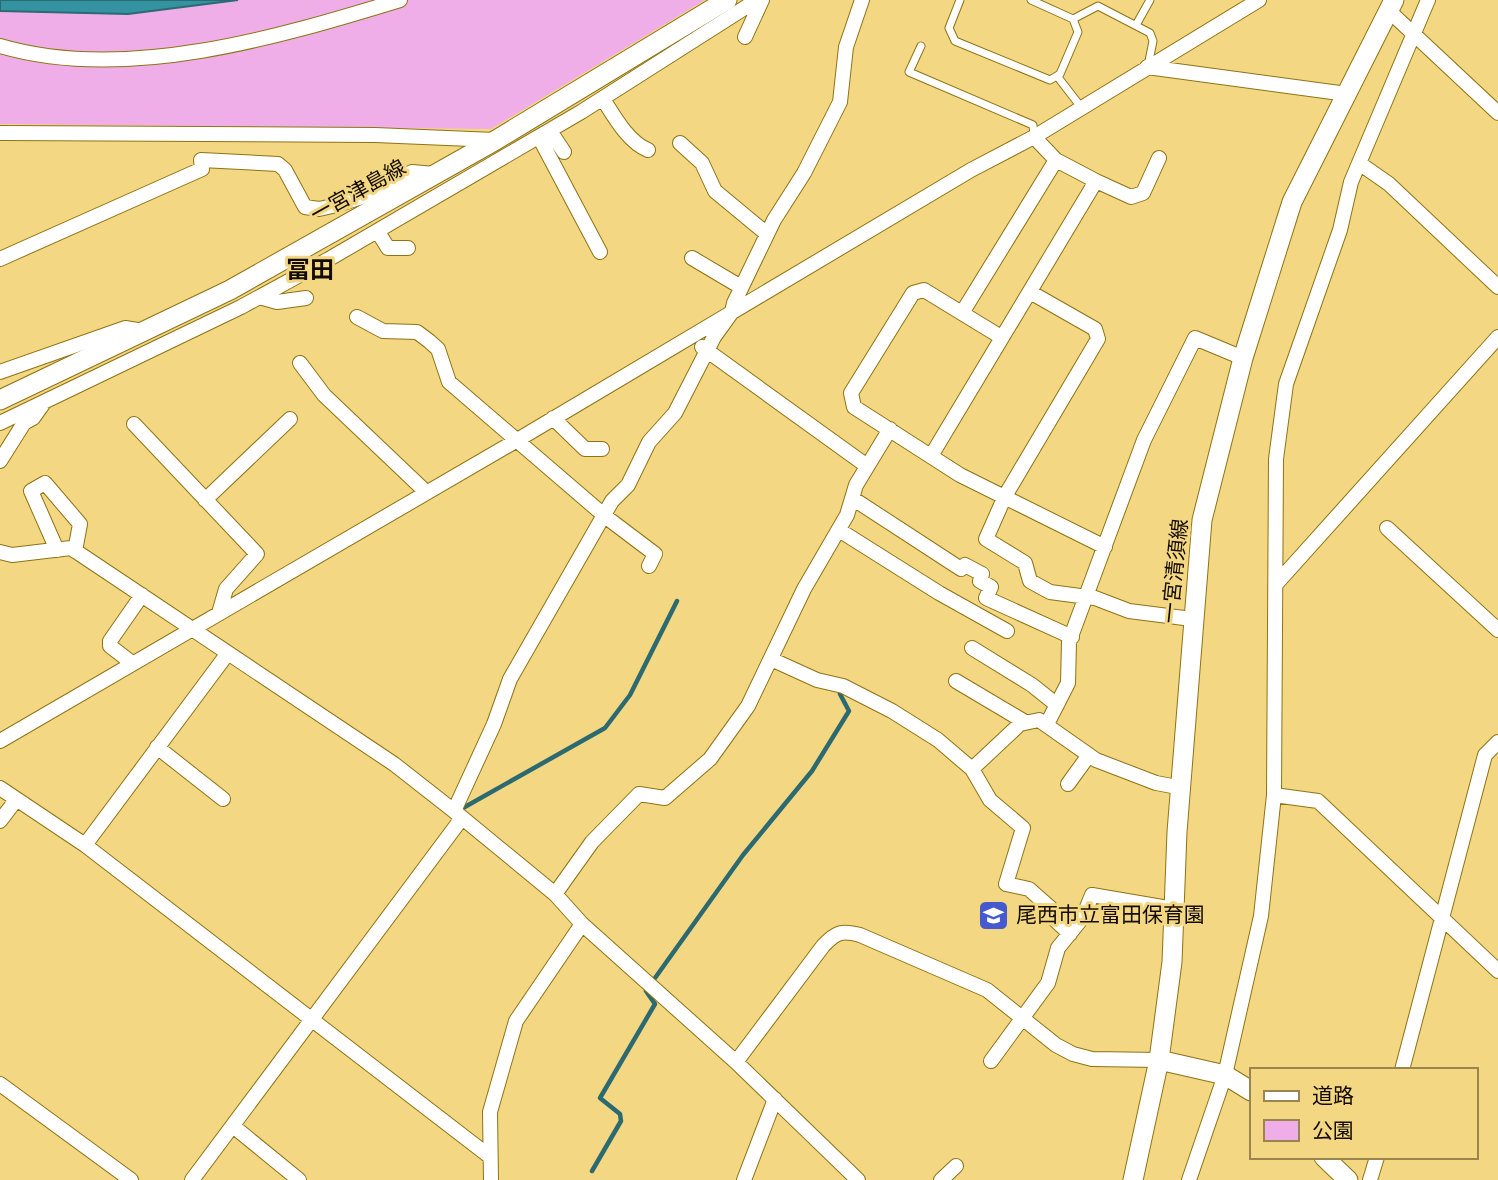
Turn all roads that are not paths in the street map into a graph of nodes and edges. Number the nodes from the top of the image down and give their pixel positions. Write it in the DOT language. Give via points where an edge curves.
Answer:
graph roads {
  1 [pos="400,0"];
  2 [pos="727,0"];
  3 [pos="759,0"];
  4 [pos="862,0"];
  5 [pos="960,0"];
  6 [pos="1031,0"];
  7 [pos="1150,0"];
  8 [pos="1259,0"];
  9 [pos="1428,0"];
  10 [pos="1391,5"];
  11 [pos="1073,19"];
  12 [pos="1136,24"];
  13 [pos="1413,33"];
  14 [pos="745,37"];
  15 [pos="0,46"];
  16 [pos="921,46"];
  17 [pos="1147,67"];
  18 [pos="1057,76"];
  19 [pos="1347,94"];
  20 [pos="604,99"];
  21 [pos="1081,107"];
  22 [pos="1498,113"];
  23 [pos="0,133"];
  24 [pos="544,134"];
  25 [pos="1034,136"];
  26 [pos="496,140"];
  27 [pos="680,144"];
  28 [pos="648,150"];
  29 [pos="564,152"];
  30 [pos="1159,158"];
  31 [pos="1056,160"];
  32 [pos="1359,163"];
  33 [pos="435,174"];
  34 [pos="1096,181"];
  35 [pos="377,232"];
  36 [pos="767,234"];
  37 [pos="408,248"];
  38 [pos="600,252"];
  39 [pos="692,258"];
  40 [pos="0,260"];
  41 [pos="1494,276"];
  42 [pos="741,288"];
  43 [pos="1030,292"];
  44 [pos="259,297"];
  45 [pos="306,298"];
  46 [pos="732,312"];
  47 [pos="962,313"];
  48 [pos="356,317"];
  49 [pos="144,331"];
  50 [pos="1001,337"];
  51 [pos="1498,337"];
  52 [pos="689,338"];
  53 [pos="707,351"];
  54 [pos="1243,358"];
  55 [pos="300,363"];
  56 [pos="0,372"];
  57 [pos="0,400"];
  58 [pos="43,403"];
  59 [pos="553,418"];
  60 [pos="289,419"];
  61 [pos="0,423"];
  62 [pos="134,424"];
  63 [pos="890,429"];
  64 [pos="519,439"];
  65 [pos="601,449"];
  66 [pos="931,456"];
  67 [pos="0,461"];
  68 [pos="867,466"];
  69 [pos="426,492"];
  70 [pos="1005,496"];
  71 [pos="852,498"];
  72 [pos="205,500"];
  73 [pos="606,517"];
  74 [pos="1387,528"];
  75 [pos="839,530"];
  76 [pos="1105,547"];
  77 [pos="57,550"];
  78 [pos="75,551"];
  79 [pos="0,552"];
  80 [pos="649,566"];
  81 [pos="1277,583"];
  82 [pos="142,595"];
  83 [pos="1086,597"];
  84 [pos="219,613"];
  85 [pos="1192,619"];
  86 [pos="193,628"];
  87 [pos="1498,630"];
  88 [pos="1007,631"];
  89 [pos="1072,637"];
  90 [pos="972,648"];
  91 [pos="228,653"];
  92 [pos="773,660"];
  93 [pos="132,663"];
  94 [pos="956,681"];
  95 [pos="1057,705"];
  96 [pos="1025,722"];
  97 [pos="1047,724"];
  98 [pos="0,741"];
  99 [pos="1498,742"];
  100 [pos="157,747"];
  101 [pos="1089,755"];
  102 [pos="972,769"];
  103 [pos="1068,784"];
  104 [pos="0,788"];
  105 [pos="1183,788"];
  106 [pos="1274,795"];
  107 [pos="223,799"];
  108 [pos="16,800"];
  109 [pos="458,815"];
  110 [pos="0,821"];
  111 [pos="85,845"];
  112 [pos="555,894"];
  113 [pos="1174,909"];
  114 [pos="1442,918"];
  115 [pos="582,924"];
  116 [pos="1070,934"];
  117 [pos="1498,971"];
  118 [pos="1022,1016"];
  119 [pos="313,1021"];
  120 [pos="1159,1060"];
  121 [pos="991,1061"];
  122 [pos="736,1062"];
  123 [pos="1403,1068"];
  124 [pos="1226,1074"];
  125 [pos="0,1084"];
  126 [pos="1250,1090"];
  127 [pos="775,1099"];
  128 [pos="233,1126"];
  129 [pos="489,1156"];
  130 [pos="1326,1159"];
  131 [pos="1376,1159"];
  132 [pos="956,1166"];
  133 [pos="131,1180"];
  134 [pos="192,1180"];
  135 [pos="299,1180"];
  136 [pos="491,1180"];
  137 [pos="744,1180"];
  138 [pos="858,1180"];
  139 [pos="941,1180"];
  140 [pos="1133,1180"];
  141 [pos="1189,1180"];
  142 [pos="1348,1180"];
  143 [pos="1370,1180"];
  1 -- 15 [label="street" via="212,50 67,57 25,54"];
  2 -- 26 [label="main road, 一宮津島線"];
  3 -- 14 [label="street"];
  3 -- 20 [label="street"];
  4 -- 36 [label="street" via="846,47 840,102"];
  5 -- 18 [label="lane" via="949,28 955,41 1049,80"];
  6 -- 11 [label="lane"];
  7 -- 12 [label="lane"];
  8 -- 17 [label="street"];
  9 -- 13 [label="street"];
  10 -- 13 [label="street"];
  10 -- 19 [label="main road, 一宮清須線"];
  11 -- 12 [label="lane" via="1098,6"];
  11 -- 18 [label="lane" via="1078,32"];
  12 -- 17 [label="lane" via="1150,33 1153,41"];
  13 -- 22 [label="street"];
  13 -- 32 [label="street"];
  16 -- 25 [label="lane" via="909,72 1033,125"];
  17 -- 19 [label="street"];
  17 -- 21 [label="street"];
  18 -- 21 [label="lane"];
  19 -- 54 [label="main road, 一宮清須線" via="1292,202"];
  20 -- 24 [label="street"];
  20 -- 28 [label="street" via="615,120"];
  21 -- 25 [label="street"];
  23 -- 26 [label="street"];
  24 -- 29 [label="street"];
  24 -- 35 [label="street"];
  24 -- 38 [label="street"];
  25 -- 31 [label="street"];
  25 -- 46 [label="street"];
  26 -- 33 [label="main road, 一宮津島線"];
  27 -- 36 [label="street" via="702,163 715,191"];
  30 -- 34 [label="street" via="1143,193 1131,197"];
  31 -- 34 [label="street"];
  31 -- 47 [label="street"];
  32 -- 41 [label="street"];
  32 -- 81 [label="street" via="1286,384 1276,458"];
  33 -- 40 [label="street" via="412,172 368,195 319,209 305,207 278,163 201,160 202,169"];
  33 -- 49 [label="main road, 一宮津島線" via="230,289"];
  34 -- 43 [label="street"];
  35 -- 37 [label="street" via="388,248"];
  35 -- 44 [label="street"];
  36 -- 42 [label="street"];
  39 -- 42 [label="street"];
  42 -- 46 [label="street"];
  43 -- 50 [label="street"];
  43 -- 70 [label="street" via="1095,329 1098,339"];
  44 -- 45 [label="street" via="277,302"];
  44 -- 58 [label="street"];
  46 -- 52 [label="street"];
  46 -- 53 [label="street"];
  47 -- 50 [label="street"];
  47 -- 63 [label="street" via="924,290 913,293 851,393 854,407"];
  48 -- 64 [label="street" via="383,331 417,332 438,349 449,382"];
  49 -- 56 [label="street" via="125,328"];
  49 -- 57 [label="main road, 一宮津島線"];
  50 -- 66 [label="street"];
  51 -- 81 [label="street"];
  52 -- 53 [label="street"];
  52 -- 59 [label="street"];
  53 -- 68 [label="street"];
  53 -- 73 [label="street" via="675,413 649,442"];
  54 -- 76 [label="street" via="1195,338 1144,440"];
  54 -- 85 [label="main road, 一宮清須線" via="1202,520"];
  55 -- 69 [label="street" via="324,395"];
  58 -- 61 [label="street"];
  58 -- 67 [label="street"];
  59 -- 64 [label="street"];
  59 -- 65 [label="street" via="585,449"];
  60 -- 72 [label="street"];
  62 -- 72 [label="street"];
  63 -- 66 [label="street"];
  63 -- 68 [label="street"];
  64 -- 69 [label="street"];
  64 -- 73 [label="street"];
  66 -- 70 [label="street"];
  68 -- 71 [label="street"];
  69 -- 84 [label="street"];
  70 -- 76 [label="street"];
  70 -- 83 [label="street" via="986,539 1026,563 1034,586"];
  71 -- 75 [label="street"];
  71 -- 89 [label="street" via="961,569 965,565 982,574 979,580 991,587 986,598"];
  72 -- 84 [label="street" via="257,554 226,589"];
  73 -- 80 [label="street" via="655,554"];
  73 -- 109 [label="street" via="510,679"];
  74 -- 87 [label="street"];
  75 -- 88 [label="street"];
  75 -- 92 [label="street" via="804,589"];
  76 -- 83 [label="street"];
  77 -- 78 [label="street"];
  77 -- 78 [label="street" via="31,491 45,483 85,521"];
  77 -- 79 [label="street"];
  78 -- 82 [label="street"];
  81 -- 106 [label="street"];
  82 -- 86 [label="street"];
  82 -- 93 [label="street" via="110,641 110,646"];
  83 -- 85 [label="street" via="1129,611"];
  83 -- 89 [label="street"];
  84 -- 86 [label="street"];
  85 -- 105 [label="main road, 一宮清須線"];
  86 -- 91 [label="street"];
  86 -- 93 [label="street"];
  89 -- 95 [label="street" via="1066,657 1068,683"];
  90 -- 95 [label="street"];
  91 -- 100 [label="street"];
  91 -- 109 [label="street" via="394,764"];
  92 -- 102 [label="street" via="843,686 892,711 938,740"];
  92 -- 112 [label="street" via="748,706 710,759 665,798 639,794 592,842"];
  93 -- 98 [label="street"];
  94 -- 96 [label="street"];
  95 -- 97 [label="street"];
  96 -- 97 [label="street"];
  96 -- 102 [label="street"];
  97 -- 101 [label="street"];
  99 -- 114 [label="street" via="1485,755"];
  100 -- 107 [label="street"];
  100 -- 111 [label="street"];
  101 -- 103 [label="street"];
  101 -- 105 [label="street" via="1128,774"];
  102 -- 116 [label="street" via="990,800 1023,828 1006,884 1029,889 1055,912 1055,920"];
  104 -- 108 [label="street"];
  105 -- 113 [label="main road, 一宮清須線"];
  106 -- 114 [label="street" via="1318,801"];
  106 -- 124 [label="street" via="1261,916"];
  108 -- 110 [label="street"];
  108 -- 111 [label="street"];
  109 -- 112 [label="street"];
  109 -- 119 [label="street"];
  111 -- 119 [label="street"];
  112 -- 115 [label="street"];
  113 -- 116 [label="street" via="1092,895"];
  113 -- 120 [label="main road, 一宮清須線"];
  114 -- 117 [label="street"];
  114 -- 123 [label="street"];
  115 -- 122 [label="street"];
  115 -- 129 [label="street" via="516,1021 490,1112"];
  116 -- 118 [label="street" via="1058,948 1048,983"];
  118 -- 120 [label="street" via="1073,1054 1118,1061"];
  118 -- 121 [label="street"];
  118 -- 122 [label="street" via="987,990 843,931 823,946"];
  119 -- 128 [label="street"];
  119 -- 129 [label="street"];
  120 -- 124 [label="main road"];
  120 -- 140 [label="main road, 一宮清須線"];
  122 -- 127 [label="street"];
  124 -- 126 [label="main road"];
  124 -- 141 [label="street"];
  125 -- 133 [label="street"];
  127 -- 137 [label="street"];
  127 -- 138 [label="street"];
  128 -- 134 [label="street"];
  128 -- 135 [label="street"];
  129 -- 136 [label="street"];
  130 -- 142 [label="main road"];
  131 -- 143 [label="street"];
  132 -- 139 [label="street"];
}
